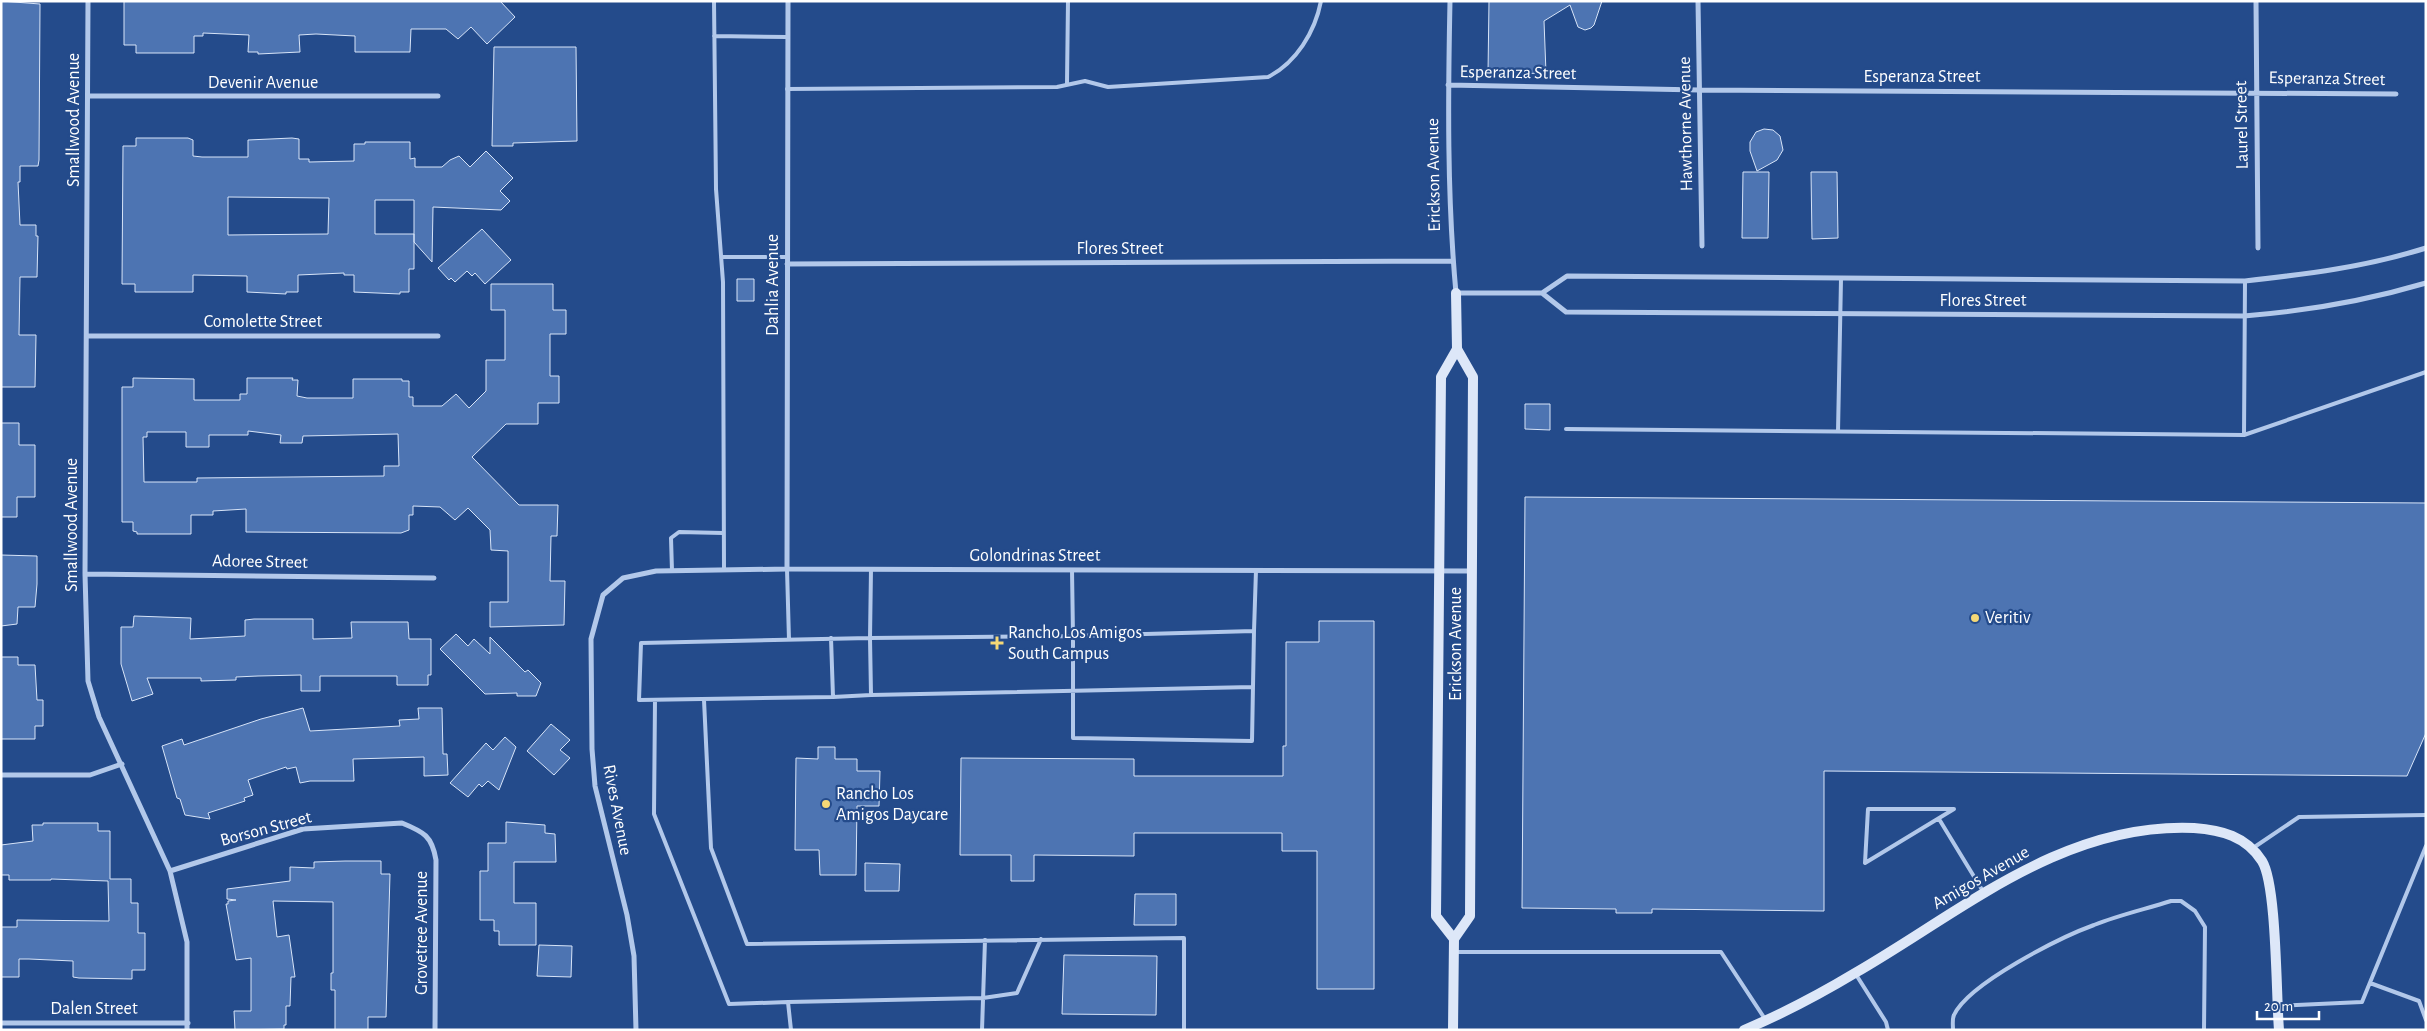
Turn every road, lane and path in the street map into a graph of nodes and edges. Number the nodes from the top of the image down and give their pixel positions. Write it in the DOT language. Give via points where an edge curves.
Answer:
graph roads {
  1 [pos="88,1"];
  2 [pos="714,1"];
  3 [pos="788,1"];
  4 [pos="1068,1"];
  5 [pos="1321,1"];
  6 [pos="1450,1"];
  7 [pos="1698,1"];
  8 [pos="2256,1"];
  9 [pos="714,36"];
  10 [pos="787,37"];
  11 [pos="1067,83"];
  12 [pos="1448,85"];
  13 [pos="787,89"];
  14 [pos="1699,90"];
  15 [pos="2255,93"];
  16 [pos="2396,94"];
  17 [pos="88,96"];
  18 [pos="438,96"];
  19 [pos="1702,246"];
  20 [pos="2258,248"];
  21 [pos="2426,248"];
  22 [pos="721,256"];
  23 [pos="786,257"];
  24 [pos="1453,261"];
  25 [pos="787,264"];
  26 [pos="1841,279"];
  27 [pos="2245,281"];
  28 [pos="2426,283"];
  29 [pos="1456,293"];
  30 [pos="1542,293"];
  31 [pos="1840,314"];
  32 [pos="2244,316"];
  33 [pos="87,336"];
  34 [pos="438,336"];
  35 [pos="1457,348"];
  36 [pos="2426,372"];
  37 [pos="1566,429"];
  38 [pos="1838,432"];
  39 [pos="2244,435"];
  40 [pos="724,533"];
  41 [pos="787,569"];
  42 [pos="871,569"];
  43 [pos="724,570"];
  44 [pos="1072,570"];
  45 [pos="1256,570"];
  46 [pos="672,571"];
  47 [pos="1438,571"];
  48 [pos="1473,571"];
  49 [pos="85,574"];
  50 [pos="434,578"];
  51 [pos="603,595"];
  52 [pos="1254,631"];
  53 [pos="1073,636"];
  54 [pos="831,638"];
  55 [pos="870,638"];
  56 [pos="789,640"];
  57 [pos="1253,687"];
  58 [pos="1073,692"];
  59 [pos="870,695"];
  60 [pos="833,697"];
  61 [pos="655,700"];
  62 [pos="704,700"];
  63 [pos="122,764"];
  64 [pos="1,775"];
  65 [pos="2426,815"];
  66 [pos="1939,819"];
  67 [pos="429,837"];
  68 [pos="2426,846"];
  69 [pos="2253,848"];
  70 [pos="170,871"];
  71 [pos="1984,893"];
  72 [pos="1041,939"];
  73 [pos="1454,939"];
  74 [pos="984,940"];
  75 [pos="1454,952"];
  76 [pos="1855,974"];
  77 [pos="2370,982"];
  78 [pos="983,998"];
  79 [pos="788,1002"];
  80 [pos="2277,1006"];
  81 [pos="1766,1020"];
  82 [pos="2426,1020"];
  83 [pos="1,1023"];
  84 [pos="187,1027"];
  85 [pos="435,1030"];
  86 [pos="636,1030"];
  87 [pos="791,1030"];
  88 [pos="982,1030"];
  89 [pos="1184,1030"];
  90 [pos="1453,1030"];
  91 [pos="1744,1030"];
  92 [pos="1888,1030"];
  93 [pos="1954,1030"];
  94 [pos="2204,1030"];
  95 [pos="2279,1030"];
  1 -- 17 [label="street, Smallwood Avenue"];
  2 -- 9 [label="lane"];
  3 -- 10 [label="street, Dahlia Avenue"];
  4 -- 11 [label="lane"];
  5 -- 11 [label="lane" via="1318,16 1302,48 1284,69 1268,77 1108,87 1085,81"];
  6 -- 12 [label="street, Erickson Avenue"];
  7 -- 14 [label="street, Hawthorne Avenue"];
  8 -- 15 [label="street, Laurel Street"];
  9 -- 10 [label="lane"];
  9 -- 22 [label="lane" via="716,189"];
  10 -- 13 [label="street, Dahlia Avenue"];
  11 -- 13 [label="lane" via="1057,87"];
  12 -- 14 [label="street, Esperanza Street"];
  12 -- 24 [label="street, Erickson Avenue"];
  13 -- 23 [label="street, Dahlia Avenue"];
  14 -- 15 [label="street, Esperanza Street"];
  14 -- 19 [label="street, Hawthorne Avenue"];
  15 -- 16 [label="street, Esperanza Street"];
  15 -- 20 [label="street, Laurel Street"];
  17 -- 18 [label="street, Devenir Avenue"];
  17 -- 33 [label="street, Smallwood Avenue"];
  21 -- 27 [label="street, Flores Street" via="2387,260 2325,272"];
  22 -- 23 [label="lane"];
  22 -- 40 [label="lane"];
  23 -- 25 [label="street, Dahlia Avenue"];
  24 -- 25 [label="street, Flores Street"];
  24 -- 29 [label="street, Erickson Avenue"];
  25 -- 41 [label="street, Dahlia Avenue"];
  26 -- 27 [label="street, Flores Street"];
  26 -- 30 [label="street, Flores Street" via="1567,276"];
  26 -- 31 [label="lane"];
  27 -- 32 [label="lane"];
  28 -- 32 [label="street, Flores Street" via="2377,298 2304,312"];
  29 -- 30 [label="street"];
  29 -- 35 [label="street, Erickson Avenue"];
  30 -- 31 [label="street, Flores Street" via="1566,312"];
  31 -- 32 [label="street, Flores Street"];
  31 -- 38 [label="lane"];
  32 -- 39 [label="lane"];
  33 -- 34 [label="street, Comolette Street"];
  33 -- 49 [label="street, Smallwood Avenue"];
  35 -- 47 [label="street, Erickson Avenue" via="1441,377"];
  35 -- 48 [label="street, Erickson Avenue" via="1474,377"];
  36 -- 39 [label="lane"];
  37 -- 38 [label="lane"];
  38 -- 39 [label="lane"];
  40 -- 43 [label="lane"];
  40 -- 46 [label="lane" via="679,532 671,538"];
  41 -- 42 [label="street, Golondrinas Street"];
  41 -- 43 [label="street, Golondrinas Street"];
  41 -- 56 [label="lane"];
  42 -- 44 [label="street, Golondrinas Street"];
  42 -- 55 [label="lane"];
  43 -- 46 [label="street, Golondrinas Street"];
  44 -- 45 [label="street, Golondrinas Street"];
  44 -- 53 [label="lane"];
  45 -- 47 [label="street, Golondrinas Street"];
  45 -- 52 [label="lane"];
  46 -- 51 [label="street, Golondrinas Street" via="623,578"];
  47 -- 48 [label="street, Golondrinas Street"];
  47 -- 73 [label="street, Erickson Avenue" via="1436,916"];
  48 -- 73 [label="street, Erickson Avenue" via="1470,916"];
  49 -- 50 [label="street, Adoree Street"];
  49 -- 63 [label="street, Smallwood Avenue" via="88,681 99,717"];
  51 -- 86 [label="street, Rives Avenue" via="591,639 592,749 595,786 627,915"];
  52 -- 53 [label="lane"];
  52 -- 57 [label="lane"];
  53 -- 55 [label="lane"];
  53 -- 58 [label="lane"];
  54 -- 55 [label="lane"];
  54 -- 56 [label="lane"];
  54 -- 60 [label="lane"];
  55 -- 59 [label="lane"];
  56 -- 61 [label="lane" via="641,643 639,700"];
  57 -- 58 [label="lane"];
  57 -- 58 [label="lane" via="1252,741 1073,738"];
  58 -- 59 [label="lane"];
  59 -- 60 [label="lane"];
  60 -- 62 [label="lane"];
  61 -- 62 [label="lane"];
  61 -- 79 [label="lane" via="654,814 729,1004"];
  62 -- 74 [label="lane" via="711,848 747,944"];
  63 -- 64 [label="street" via="90,775"];
  63 -- 70 [label="street, Smallwood Avenue"];
  65 -- 69 [label="lane" via="2299,817"];
  66 -- 66 [label="lane" via="1954,809 1868,809 1865,864"];
  66 -- 71 [label="lane"];
  67 -- 70 [label="street, Borson Street" via="402,824 303,829"];
  67 -- 85 [label="street, Grovetree Avenue" via="436,860"];
  68 -- 77 [label="lane"];
  69 -- 71 [label="street, Amigos Avenue" via="2234,836 2210,829 2178,828 2120,835 2066,850"];
  69 -- 80 [label="street" via="2263,864 2268,884"];
  70 -- 84 [label="street, Smallwood Avenue" via="187,942"];
  71 -- 76 [label="street, Amigos Avenue"];
  72 -- 74 [label="lane"];
  72 -- 78 [label="lane" via="1017,994"];
  72 -- 89 [label="lane" via="1184,938"];
  73 -- 75 [label="street"];
  74 -- 78 [label="lane"];
  75 -- 81 [label="lane" via="1721,952"];
  75 -- 90 [label="street"];
  76 -- 81 [label="street, Amigos Avenue"];
  76 -- 92 [label="lane"];
  77 -- 80 [label="lane" via="2362,1002"];
  77 -- 82 [label="lane" via="2420,1001"];
  78 -- 79 [label="lane"];
  78 -- 88 [label="lane"];
  79 -- 87 [label="lane"];
  80 -- 95 [label="street"];
  81 -- 91 [label="street, Amigos Avenue"];
  83 -- 84 [label="street, Dalen Street"];
  93 -- 94 [label="lane" via="1953,1016 1963,1002 1988,982 2056,940 2095,924 2171,901 2181,902 2194,911 2205,927"];
}
